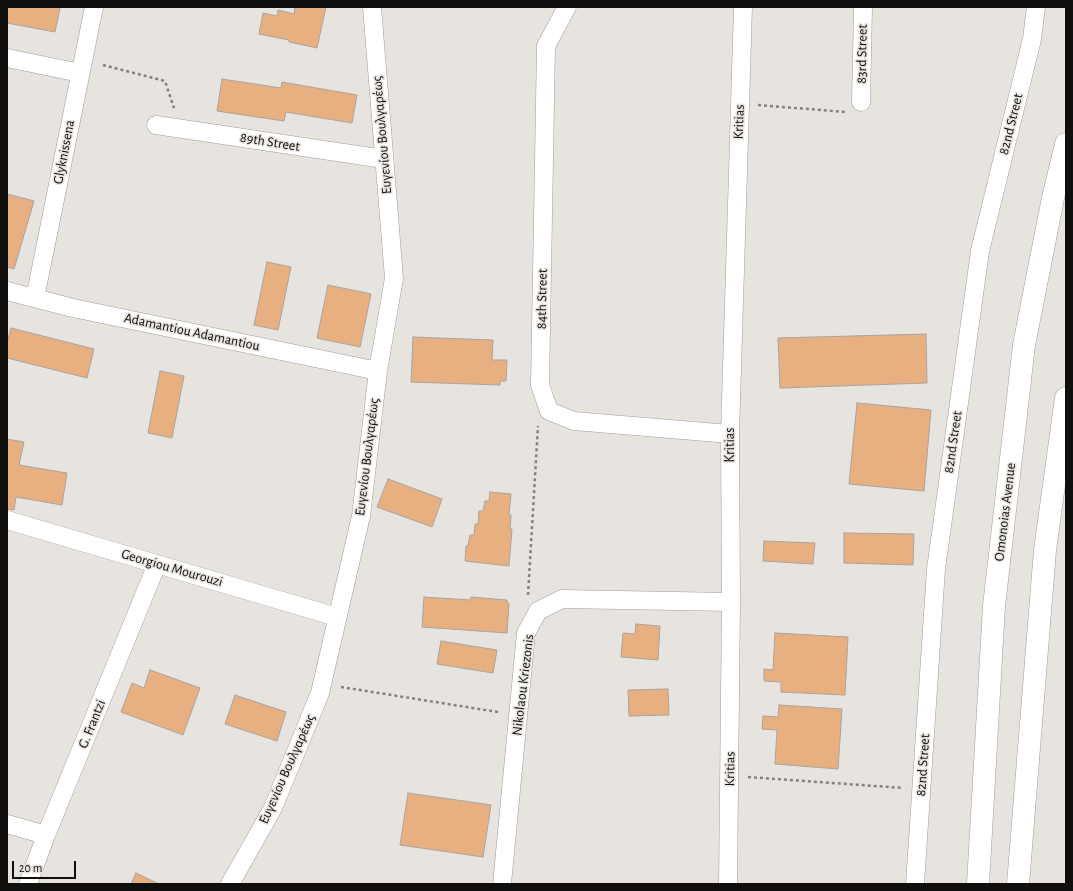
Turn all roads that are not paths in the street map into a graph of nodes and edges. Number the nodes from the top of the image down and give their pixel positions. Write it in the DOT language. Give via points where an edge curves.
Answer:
graph roads {
  1 [pos="94,7"];
  2 [pos="372,7"];
  3 [pos="566,7"];
  4 [pos="743,7"];
  5 [pos="863,7"];
  6 [pos="1036,7"];
  7 [pos="7,58"];
  8 [pos="82,66"];
  9 [pos="861,102"];
  10 [pos="156,124"];
  11 [pos="1066,144"];
  12 [pos="384,159"];
  13 [pos="7,291"];
  14 [pos="35,298"];
  15 [pos="378,371"];
  16 [pos="1066,398"];
  17 [pos="730,434"];
  18 [pos="7,520"];
  19 [pos="157,564"];
  20 [pos="731,602"];
  21 [pos="337,617"];
  22 [pos="7,824"];
  23 [pos="46,835"];
  24 [pos="28,884"];
  25 [pos="230,884"];
  26 [pos="502,884"];
  27 [pos="728,884"];
  28 [pos="915,884"];
  29 [pos="978,884"];
  30 [pos="1018,884"];
  1 -- 8 [label="street, Glyknissena"];
  2 -- 12 [label="street, Ευγενίου Βουλγαρέως"];
  3 -- 17 [label="street, 84th Street" via="546,46 540,385 549,411 574,421"];
  4 -- 17 [label="street, Kritias"];
  5 -- 9 [label="street, 83rd Street"];
  6 -- 28 [label="street, 82nd Street" via="1032,39 980,251 936,569"];
  7 -- 8 [label="street"];
  8 -- 14 [label="street, Glyknissena"];
  10 -- 12 [label="street, 89th Street"];
  11 -- 29 [label="main road, Omonoias Avenue" via="1053,198 1024,353 994,606"];
  12 -- 15 [label="street, Ευγενίου Βουλγαρέως" via="394,278"];
  13 -- 14 [label="street, Adamantiou Adamantiou"];
  14 -- 15 [label="street, Adamantiou Adamantiou"];
  15 -- 21 [label="street, Ευγενίου Βουλγαρέως" via="361,516"];
  16 -- 30 [label="main road" via="1044,550"];
  17 -- 20 [label="street, Kritias"];
  18 -- 19 [label="street, Georgiou Mourouzi"];
  19 -- 21 [label="street, Georgiou Mourouzi"];
  19 -- 23 [label="street, G. Frantzi"];
  20 -- 26 [label="street, Nikolaou Kriezonis" via="562,599 538,610 526,633"];
  20 -- 27 [label="street, Kritias"];
  21 -- 25 [label="street, Ευγενίου Βουλγαρέως" via="320,693 273,808"];
  22 -- 23 [label="street"];
  23 -- 24 [label="street, G. Frantzi"];
}
